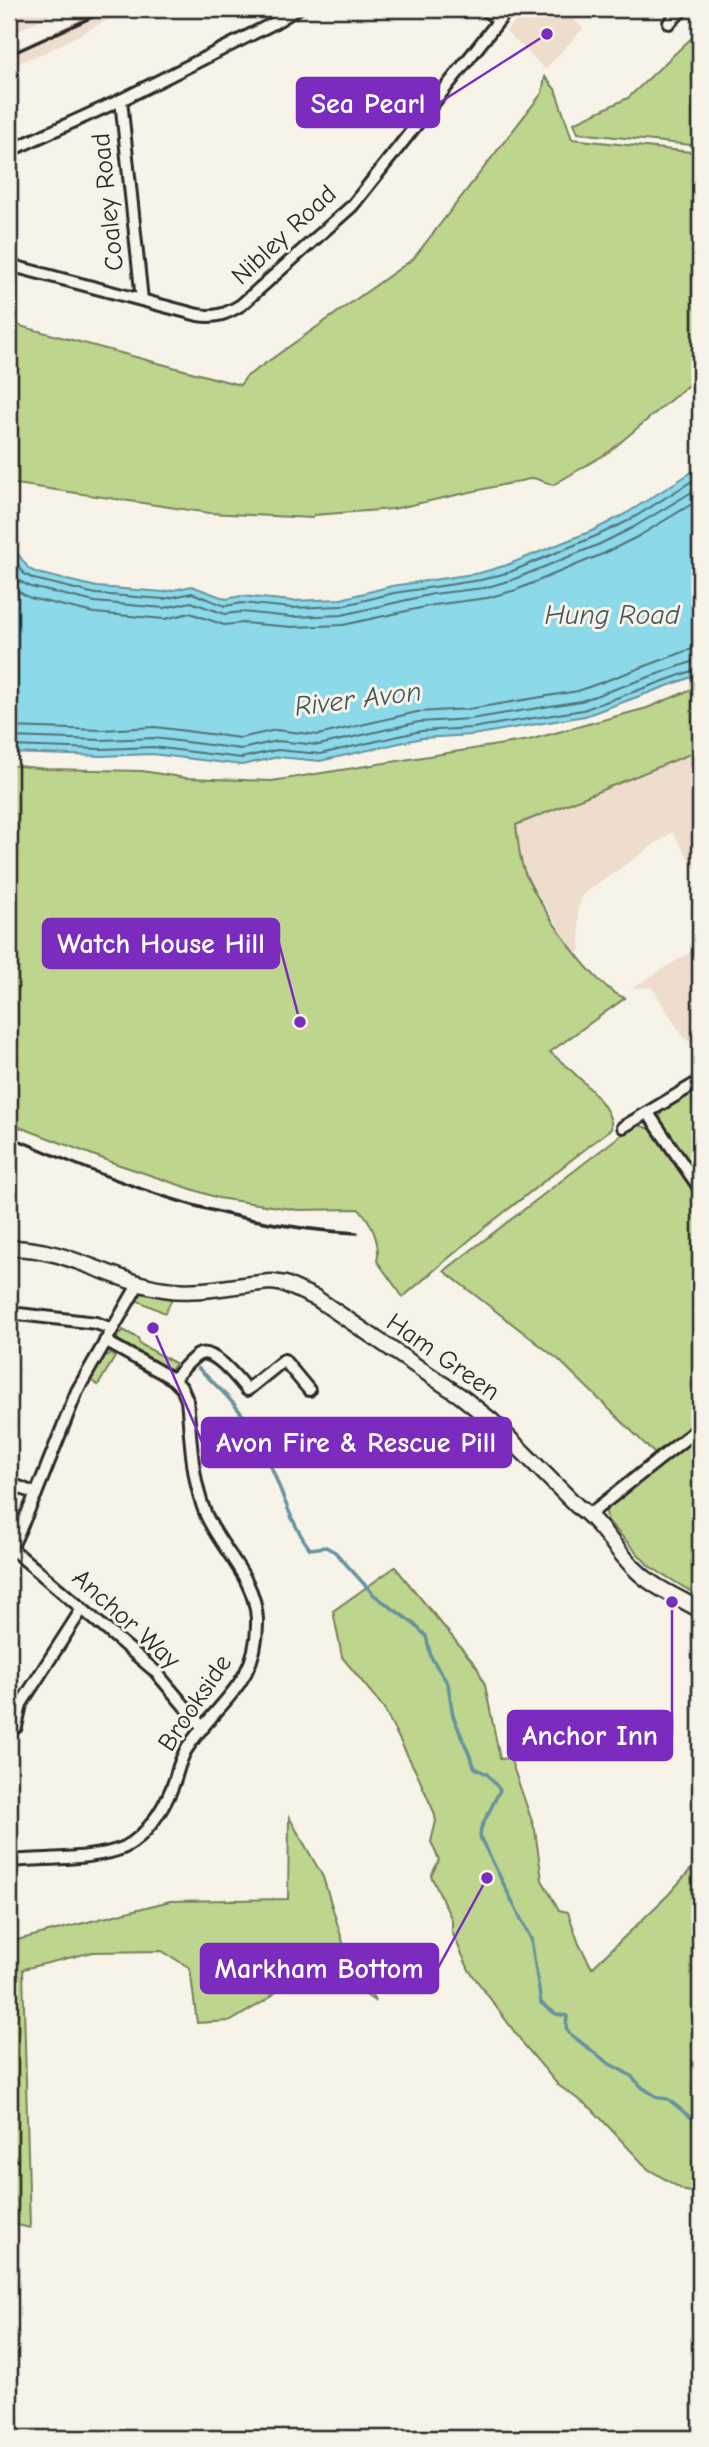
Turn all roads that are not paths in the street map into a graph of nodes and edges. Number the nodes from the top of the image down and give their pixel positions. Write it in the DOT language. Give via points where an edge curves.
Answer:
graph roads {
  1 [pos="297,9"];
  2 [pos="484,9"];
  3 [pos="508,9"];
  4 [pos="683,9"];
  5 [pos="498,19"];
  6 [pos="670,23"];
  7 [pos="121,100"];
  8 [pos="9,151"];
  9 [pos="9,265"];
  10 [pos="142,300"];
  11 [pos="700,1081"];
  12 [pos="648,1113"];
  13 [pos="623,1127"];
  14 [pos="700,1189"];
  15 [pos="9,1248"];
  16 [pos="139,1283"];
  17 [pos="10,1313"];
  18 [pos="112,1329"];
  19 [pos="106,1342"];
  20 [pos="173,1379"];
  21 [pos="309,1390"];
  22 [pos="700,1427"];
  23 [pos="9,1483"];
  24 [pos="36,1494"];
  25 [pos="590,1514"];
  26 [pos="10,1551"];
  27 [pos="82,1609"];
  28 [pos="700,1610"];
  29 [pos="16,1727"];
  30 [pos="203,1728"];
  31 [pos="9,1861"];
  1 -- 7 [label="street"];
  2 -- 5 [label="street"];
  3 -- 5 [label="street, Nibley Road"];
  4 -- 6 [label="street"];
  5 -- 10 [label="street, Nibley Road" via="352,206 241,305 214,317"];
  7 -- 8 [label="street"];
  7 -- 10 [label="street, Coaley Road"];
  9 -- 10 [label="street, Nibley Road"];
  11 -- 12 [label="street"];
  12 -- 13 [label="street"];
  12 -- 14 [label="street"];
  15 -- 16 [label="street, Ham Green" via="77,1260"];
  16 -- 18 [label="street"];
  16 -- 25 [label="street, Ham Green" via="188,1291 272,1282 316,1298 462,1397"];
  17 -- 18 [label="street"];
  18 -- 19 [label="street"];
  19 -- 20 [label="street"];
  19 -- 24 [label="street" via="77,1391"];
  20 -- 21 [label="street" via="204,1353 212,1355 247,1390 284,1360"];
  20 -- 30 [label="street, Brookside" via="187,1400 199,1496 253,1591 257,1618 251,1664 239,1686"];
  22 -- 25 [label="street"];
  23 -- 24 [label="street"];
  24 -- 26 [label="street"];
  25 -- 28 [label="street, Ham Green" via="612,1545 649,1582"];
  26 -- 27 [label="street, Anchor Way"];
  27 -- 29 [label="street" via="21,1704"];
  27 -- 30 [label="street, Anchor Way" via="155,1671"];
  30 -- 31 [label="street, Brookside" via="181,1759 160,1812 125,1847 102,1854"];
}
